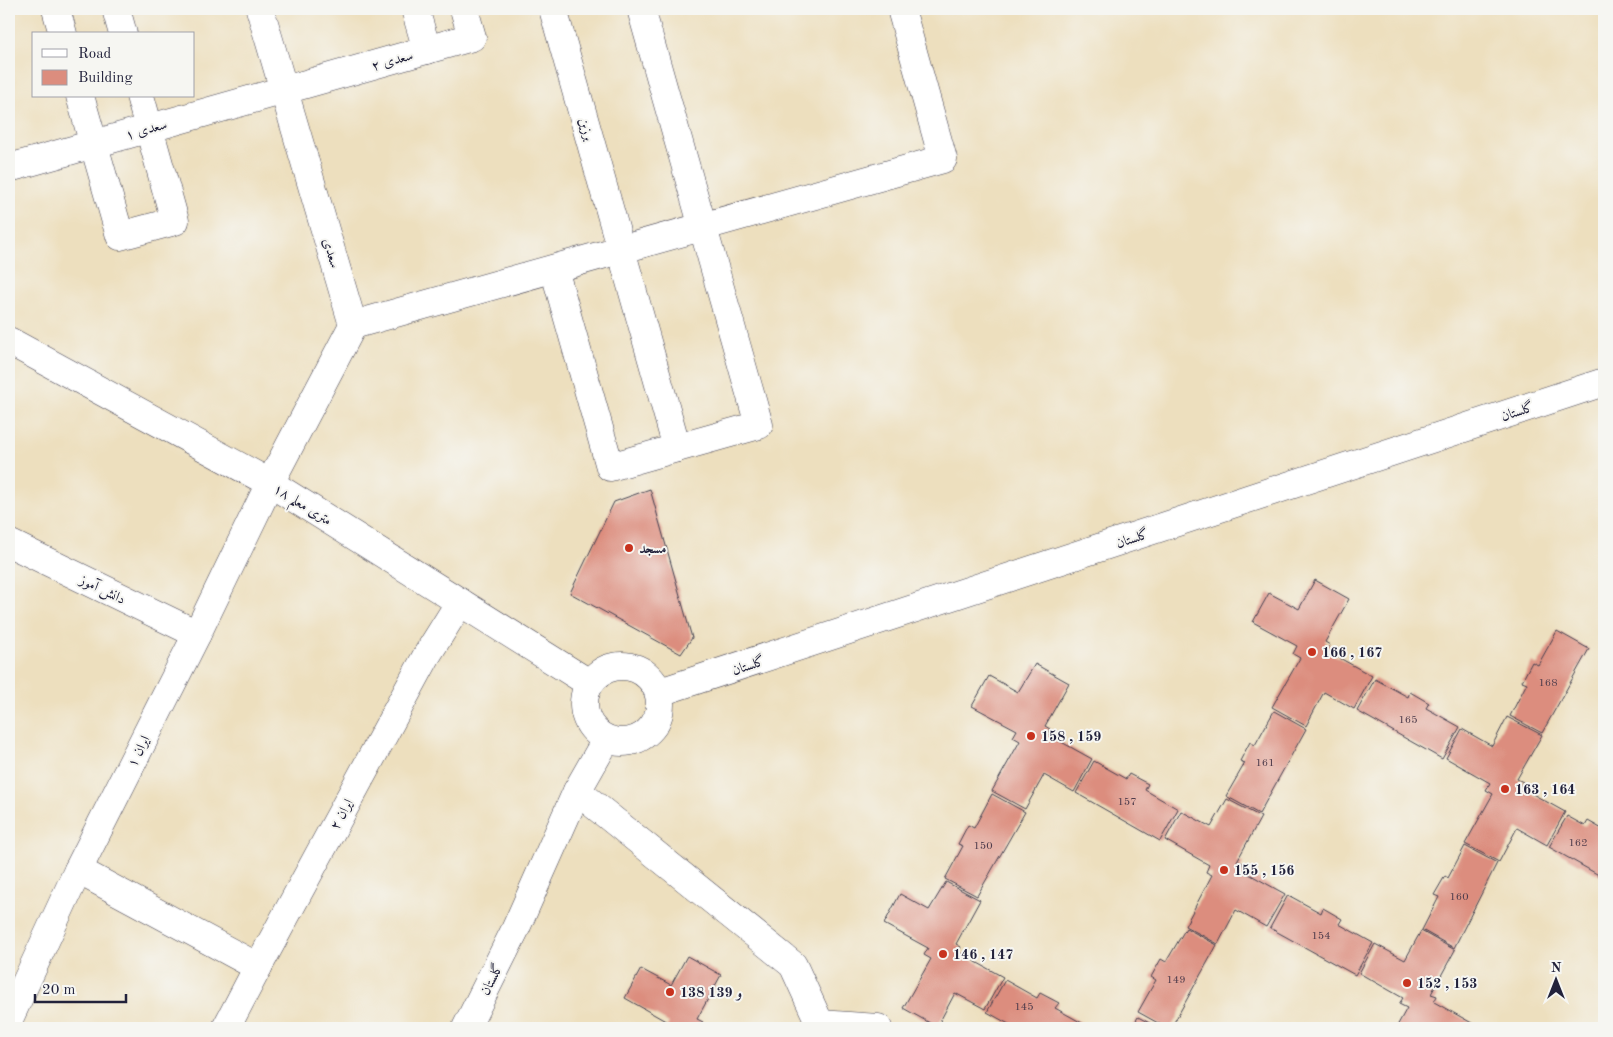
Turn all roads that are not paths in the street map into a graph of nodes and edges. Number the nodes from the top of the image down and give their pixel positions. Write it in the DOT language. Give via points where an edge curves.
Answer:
graph roads {
  1 [pos="56,9"];
  2 [pos="116,9"];
  3 [pos="260,9"];
  4 [pos="415,9"];
  5 [pos="464,9"];
  6 [pos="552,9"];
  7 [pos="641,9"];
  8 [pos="901,9"];
  9 [pos="62,32"];
  10 [pos="122,32"];
  11 [pos="426,50"];
  12 [pos="284,90"];
  13 [pos="81,98"];
  14 [pos="141,98"];
  15 [pos="149,128"];
  16 [pos="94,144"];
  17 [pos="9,168"];
  18 [pos="703,227"];
  19 [pos="621,250"];
  20 [pos="554,269"];
  21 [pos="353,325"];
  22 [pos="9,341"];
  23 [pos="1604,382"];
  24 [pos="677,448"];
  25 [pos="270,483"];
  26 [pos="9,543"];
  27 [pos="460,602"];
  28 [pos="197,634"];
  29 [pos="589,683"];
  30 [pos="660,692"];
  31 [pos="606,740"];
  32 [pos="577,790"];
  33 [pos="78,870"];
  34 [pos="258,966"];
  35 [pos="9,1019"];
  36 [pos="817,1026"];
  37 [pos="226,1028"];
  38 [pos="466,1028"];
  39 [pos="878,1028"];
  1 -- 9 [label="street"];
  2 -- 10 [label="street"];
  3 -- 12 [label="street, سعدی"];
  4 -- 11 [label="street"];
  5 -- 11 [label="street, سعدی ۲" via="472,37"];
  6 -- 19 [label="street, برزین"];
  7 -- 18 [label="street"];
  8 -- 18 [label="street" via="943,159"];
  11 -- 12 [label="street, سعدی ۲"];
  12 -- 15 [label="street, سعدی ۱"];
  12 -- 21 [label="street, سعدی"];
  13 -- 16 [label="street"];
  14 -- 15 [label="street"];
  15 -- 16 [label="street, سعدی ۱"];
  15 -- 16 [label="street" via="176,221 120,236"];
  16 -- 17 [label="street, سعدی ۱"];
  18 -- 19 [label="street"];
  18 -- 24 [label="street" via="759,426"];
  19 -- 20 [label="street"];
  19 -- 24 [label="street, برزین"];
  20 -- 21 [label="street"];
  20 -- 24 [label="street" via="610,467"];
  21 -- 25 [label="street"];
  22 -- 25 [label="street, ۱۸ متری معلم"];
  23 -- 30 [label="street, گلستان"];
  25 -- 27 [label="street, ۱۸ متری معلم"];
  25 -- 28 [label="street, ایران ۱"];
  26 -- 28 [label="street, دانش آموز"];
  27 -- 29 [label="street, ۱۸ متری معلم"];
  27 -- 34 [label="street, ایران ۲" via="427,655"];
  28 -- 33 [label="street, ایران ۱"];
  29 -- 30 [label="street" via="605,668 628,665 648,674"];
  29 -- 31 [label="street" via="582,704 589,725"];
  30 -- 31 [label="street" via="660,715 648,733 628,743"];
  31 -- 32 [label="street, گلستان"];
  32 -- 36 [label="street" via="793,965"];
  32 -- 38 [label="street, گلستان" via="515,930"];
  33 -- 34 [label="street"];
  33 -- 35 [label="street, ایران ۱"];
  34 -- 37 [label="street, ایران ۲"];
  36 -- 39 [label="street"];
}
